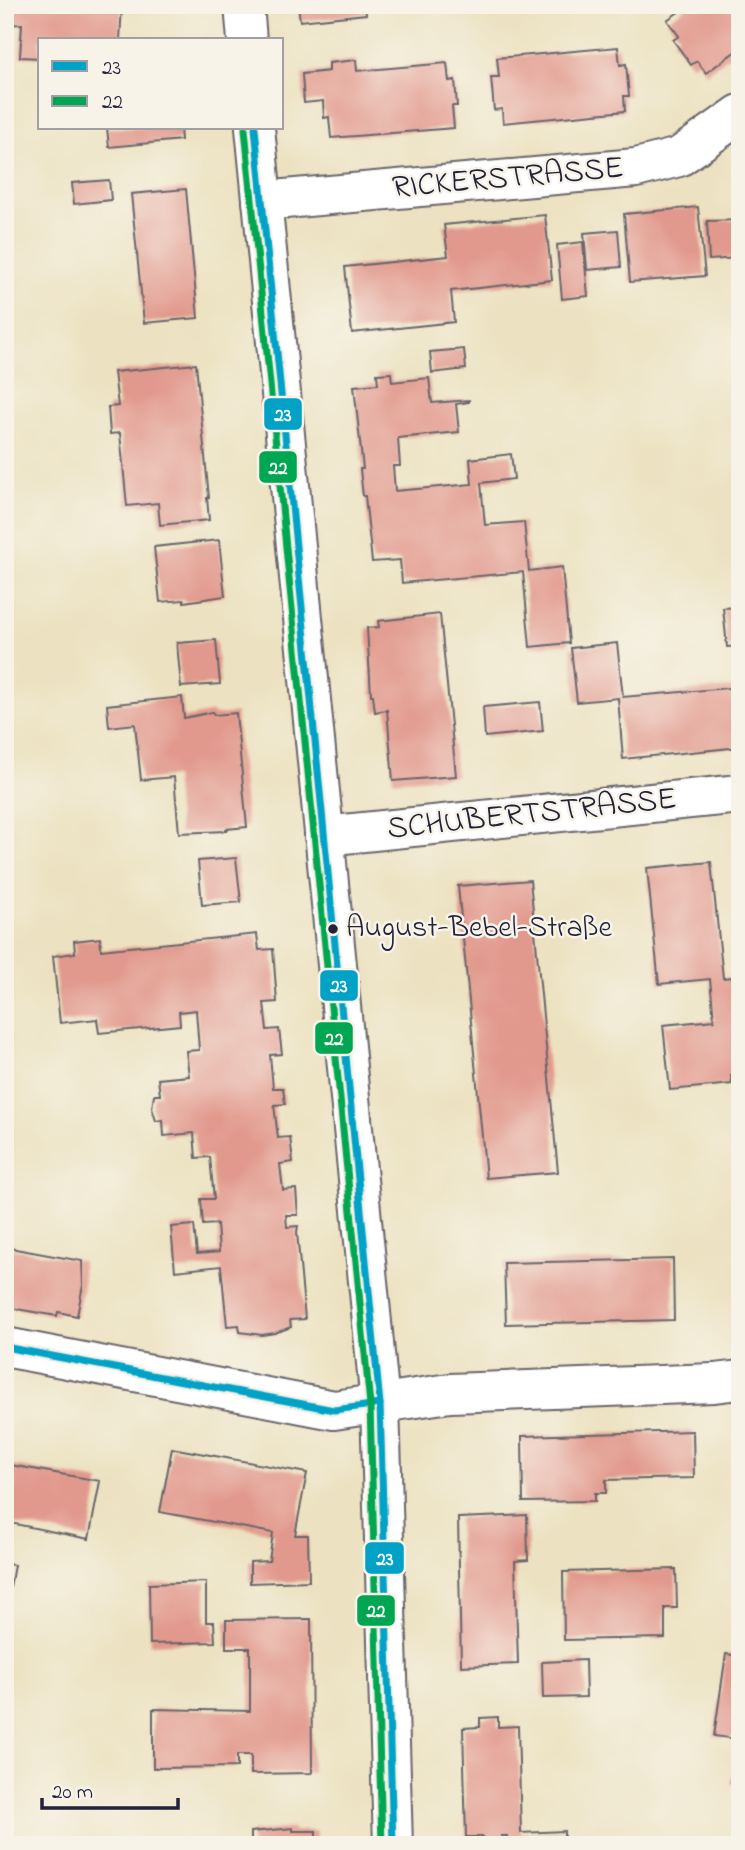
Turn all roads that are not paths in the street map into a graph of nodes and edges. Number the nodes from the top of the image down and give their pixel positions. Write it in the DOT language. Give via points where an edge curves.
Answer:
graph roads {
  1 [pos="244,5"];
  2 [pos="247,38"];
  3 [pos="740,114"];
  4 [pos="255,130"];
  5 [pos="262,201"];
  6 [pos="740,794"];
  7 [pos="324,835"];
  8 [pos="5,1347"];
  9 [pos="740,1380"];
  10 [pos="380,1404"];
  11 [pos="393,1845"];
  1 -- 2 [label="street"];
  3 -- 5 [label="street, RICKERSTRASSE" via="679,157 636,168"];
  4 -- 5 [label="street"];
  5 -- 7 [label="street"];
  6 -- 7 [label="street, SCHUBERTSTRASSE"];
  7 -- 10 [label="street"];
  8 -- 10 [label="street" via="334,1410"];
  9 -- 10 [label="street" via="450,1393"];
  10 -- 11 [label="street"];
}
